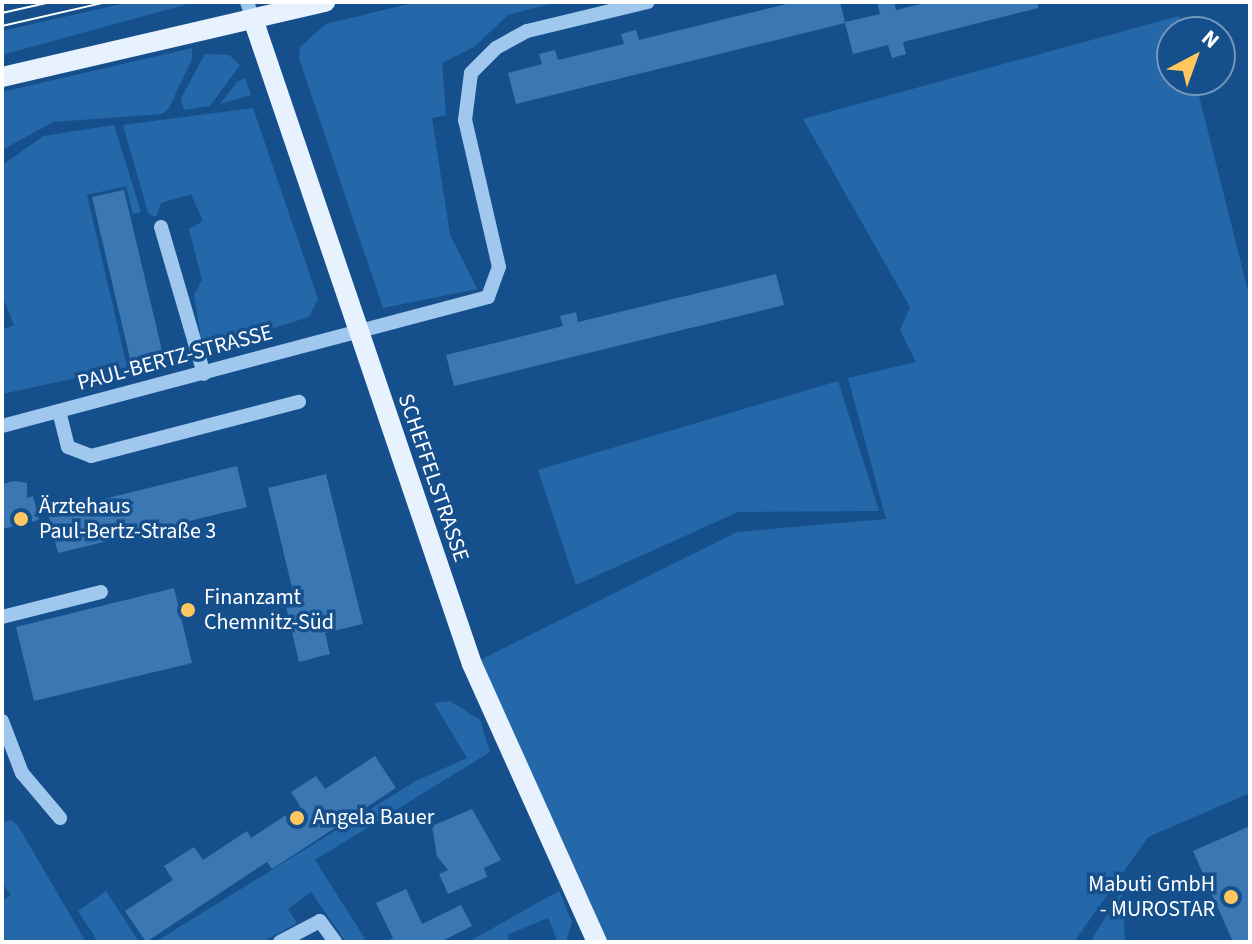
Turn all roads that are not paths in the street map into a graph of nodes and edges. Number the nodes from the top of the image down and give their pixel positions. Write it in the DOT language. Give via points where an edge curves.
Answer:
graph roads {
  1 [pos="325,2"];
  2 [pos="648,2"];
  3 [pos="250,10"];
  4 [pos="2,77"];
  5 [pos="161,227"];
  6 [pos="360,333"];
  7 [pos="204,374"];
  8 [pos="299,402"];
  9 [pos="59,411"];
  10 [pos="2,426"];
  11 [pos="101,592"];
  12 [pos="2,617"];
  13 [pos="2,721"];
  14 [pos="60,818"];
  15 [pos="280,942"];
  16 [pos="335,942"];
  17 [pos="595,942"];
  1 -- 3 [label="main road"];
  2 -- 6 [label="street, PAUL-BERTZ-STRASSE" via="527,31 496,48 471,73 465,120 496,240 495,286 488,297"];
  3 -- 4 [label="main road"];
  3 -- 6 [label="main road, SCHEFFELSTRASSE"];
  5 -- 7 [label="street"];
  6 -- 7 [label="street, PAUL-BERTZ-STRASSE"];
  6 -- 17 [label="main road, SCHEFFELSTRASSE" via="472,664"];
  7 -- 9 [label="street, PAUL-BERTZ-STRASSE"];
  8 -- 9 [label="street" via="91,456 68,447"];
  9 -- 10 [label="street, PAUL-BERTZ-STRASSE"];
  11 -- 12 [label="street"];
  13 -- 14 [label="street" via="22,773"];
  15 -- 16 [label="street" via="320,921"];
}
